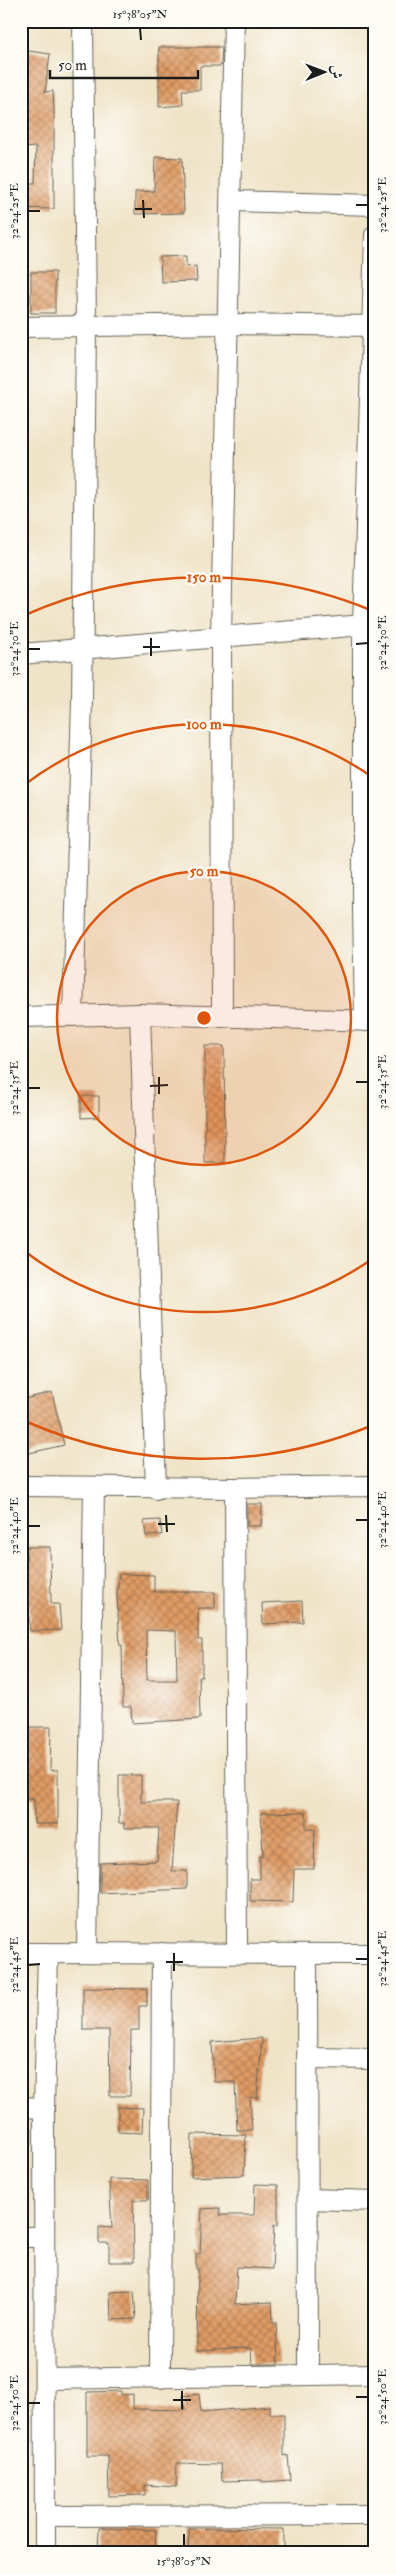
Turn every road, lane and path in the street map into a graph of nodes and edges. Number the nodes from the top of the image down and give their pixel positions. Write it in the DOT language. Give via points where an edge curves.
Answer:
graph roads {
  1 [pos="82,21"];
  2 [pos="234,21"];
  3 [pos="231,201"];
  4 [pos="375,205"];
  5 [pos="375,235"];
  6 [pos="229,324"];
  7 [pos="374,326"];
  8 [pos="21,327"];
  9 [pos="86,327"];
  10 [pos="369,624"];
  11 [pos="221,636"];
  12 [pos="82,649"];
  13 [pos="21,654"];
  14 [pos="140,1014"];
  15 [pos="21,1016"];
  16 [pos="73,1016"];
  17 [pos="222,1017"];
  18 [pos="370,1021"];
  19 [pos="21,1486"];
  20 [pos="375,1486"];
  21 [pos="94,1487"];
  22 [pos="156,1488"];
  23 [pos="235,1488"];
  24 [pos="48,1952"];
  25 [pos="21,1953"];
  26 [pos="87,1953"];
  27 [pos="162,1953"];
  28 [pos="237,1953"];
  29 [pos="307,1954"];
  30 [pos="375,1954"];
  31 [pos="308,2058"];
  32 [pos="375,2059"];
  33 [pos="21,2108"];
  34 [pos="44,2108"];
  35 [pos="309,2199"];
  36 [pos="375,2201"];
  37 [pos="21,2237"];
  38 [pos="44,2237"];
  39 [pos="375,2374"];
  40 [pos="308,2375"];
  41 [pos="160,2378"];
  42 [pos="45,2379"];
  43 [pos="375,2515"];
  44 [pos="45,2516"];
  45 [pos="45,2553"];
  1 -- 9 [label="street"];
  2 -- 3 [label="street"];
  3 -- 4 [label="street"];
  3 -- 6 [label="street"];
  5 -- 7 [label="street"];
  6 -- 7 [label="street"];
  6 -- 9 [label="street"];
  6 -- 11 [label="street"];
  7 -- 10 [label="street" via="366,475"];
  8 -- 9 [label="street"];
  9 -- 12 [label="street"];
  10 -- 11 [label="street"];
  10 -- 18 [label="street" via="363,907"];
  11 -- 12 [label="street"];
  11 -- 17 [label="street"];
  12 -- 13 [label="street"];
  12 -- 16 [label="street"];
  14 -- 16 [label="street"];
  14 -- 17 [label="street"];
  14 -- 22 [label="street"];
  15 -- 16 [label="street"];
  17 -- 18 [label="street"];
  19 -- 21 [label="street"];
  20 -- 23 [label="street"];
  21 -- 22 [label="street"];
  21 -- 26 [label="street"];
  22 -- 23 [label="street"];
  23 -- 28 [label="street"];
  24 -- 25 [label="street"];
  24 -- 26 [label="street"];
  24 -- 34 [label="street"];
  26 -- 27 [label="street"];
  27 -- 28 [label="street"];
  27 -- 41 [label="street"];
  28 -- 29 [label="street"];
  29 -- 30 [label="street"];
  29 -- 31 [label="street"];
  31 -- 32 [label="street"];
  31 -- 35 [label="street"];
  33 -- 34 [label="street"];
  34 -- 38 [label="street"];
  35 -- 36 [label="street"];
  35 -- 40 [label="street"];
  37 -- 38 [label="street"];
  38 -- 42 [label="street"];
  39 -- 40 [label="street"];
  40 -- 41 [label="street"];
  41 -- 42 [label="street"];
  42 -- 44 [label="street"];
  43 -- 44 [label="street"];
  44 -- 45 [label="street"];
}
